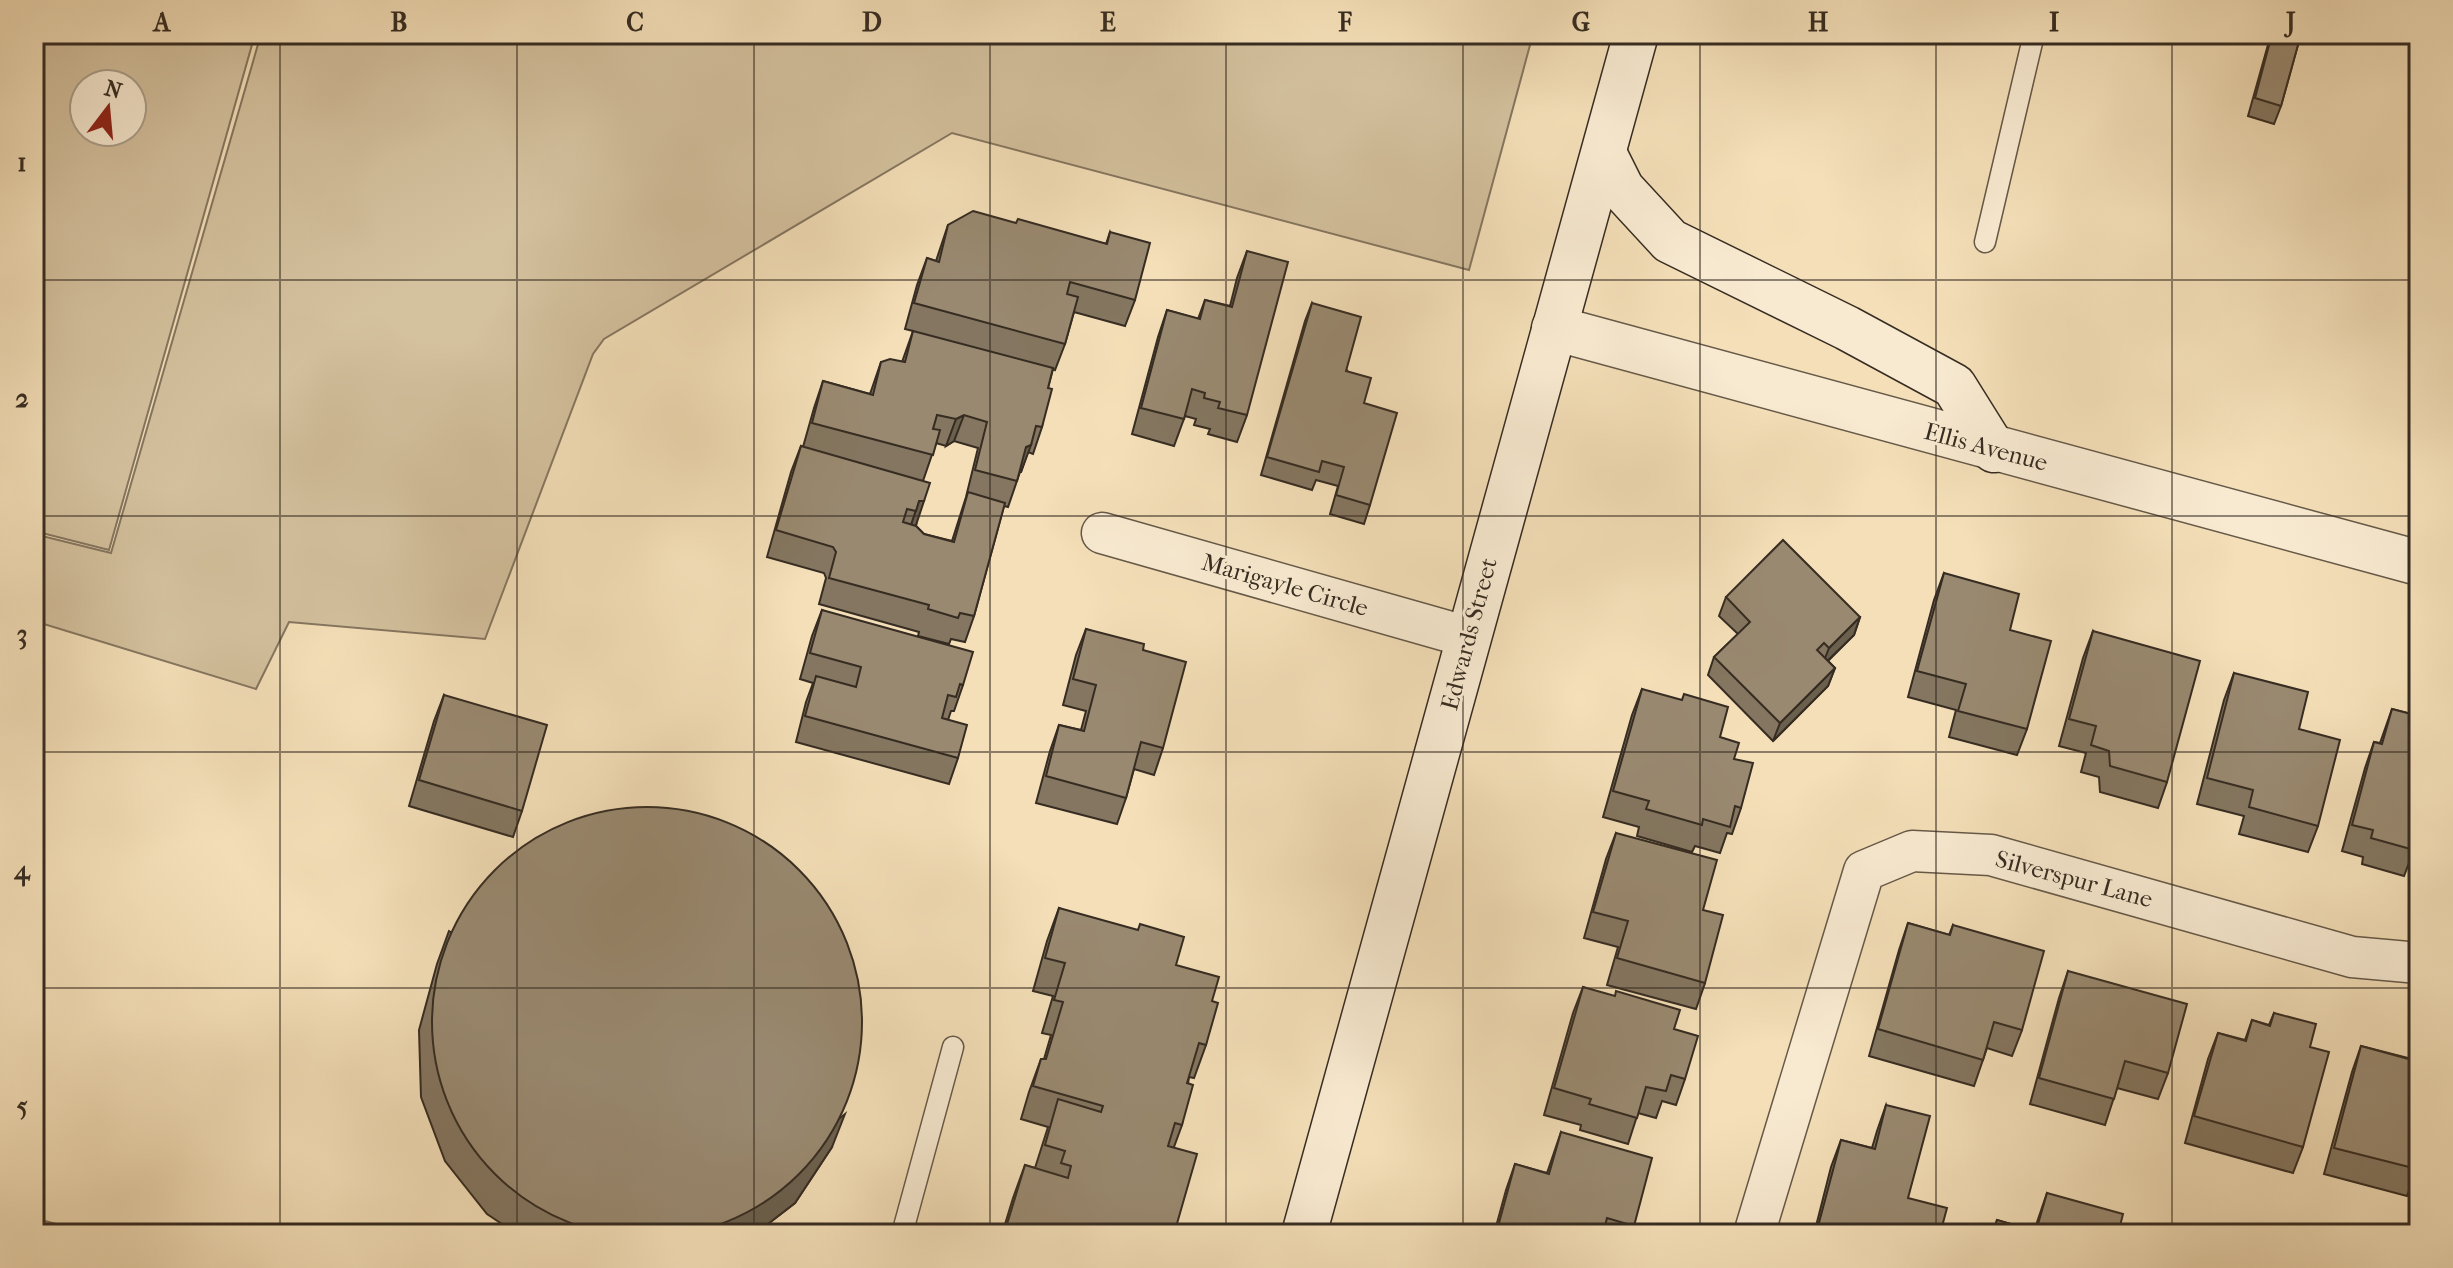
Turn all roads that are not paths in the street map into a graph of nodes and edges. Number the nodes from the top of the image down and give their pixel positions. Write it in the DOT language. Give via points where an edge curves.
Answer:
graph roads {
  1 [pos="1636,34"];
  2 [pos="2034,34"];
  3 [pos="1604,153"];
  4 [pos="1985,242"];
  5 [pos="1554,328"];
  6 [pos="1994,450"];
  7 [pos="1102,533"];
  8 [pos="2419,563"];
  9 [pos="1468,637"];
  10 [pos="2419,963"];
  11 [pos="953,1047"];
  12 [pos="902,1234"];
  13 [pos="1304,1234"];
  14 [pos="1754,1234"];
  1 -- 3 [label="main road, Edwards Street"];
  2 -- 4 [label="lane"];
  3 -- 5 [label="main road, Edwards Street"];
  3 -- 6 [label="main road" via="1622,189 1670,241 1954,386"];
  5 -- 6 [label="main road, Ellis Avenue"];
  5 -- 9 [label="main road, Edwards Street"];
  6 -- 8 [label="main road, Ellis Avenue"];
  7 -- 9 [label="street, Marigayle Circle"];
  9 -- 13 [label="main road, Edwards Street"];
  10 -- 14 [label="street, Silverspur Lane" via="2352,957 1991,855 1912,851 1864,871"];
  11 -- 12 [label="lane"];
}
